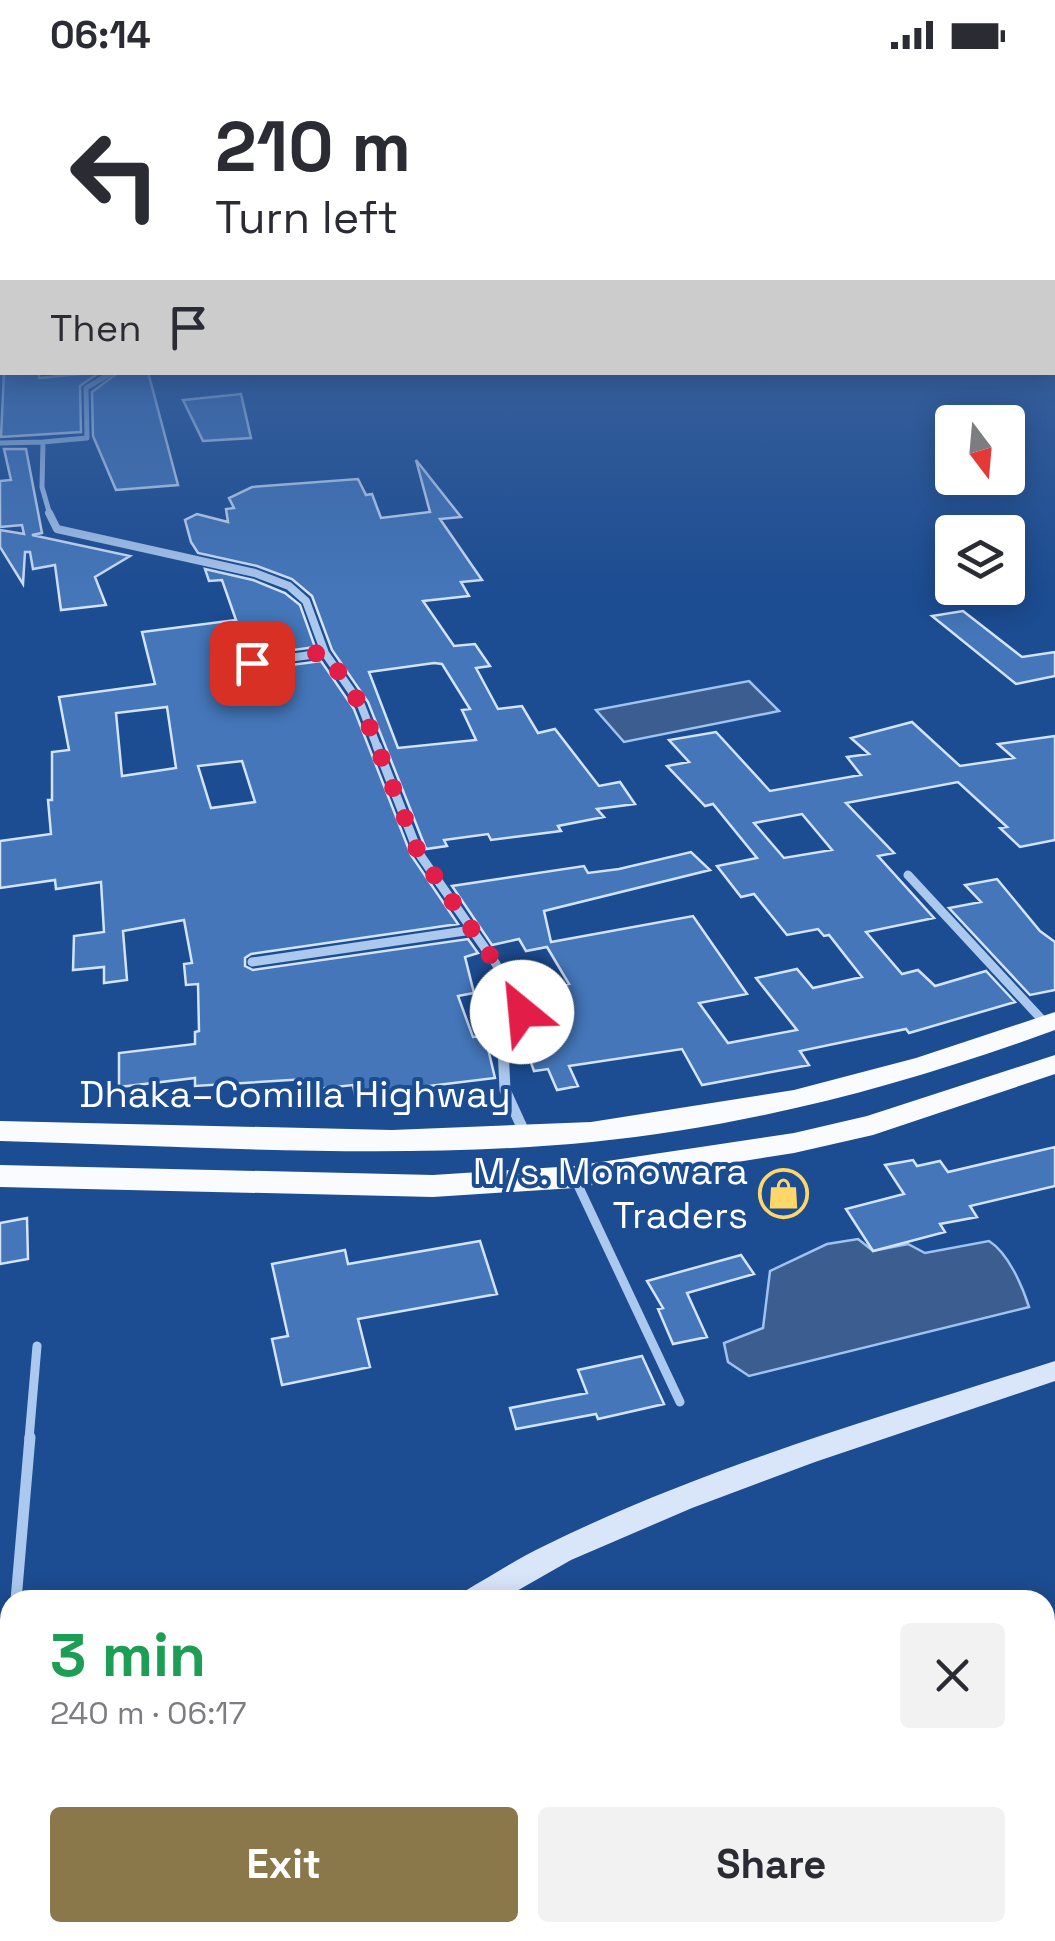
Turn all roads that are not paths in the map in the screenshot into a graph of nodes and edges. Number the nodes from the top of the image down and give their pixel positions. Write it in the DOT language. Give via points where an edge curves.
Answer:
graph roads {
  1 [pos="87,421"];
  2 [pos="43,442"];
  3 [pos="0,443"];
  4 [pos="325,652"];
  5 [pos="252,663"];
  6 [pos="908,875"];
  7 [pos="472,930"];
  8 [pos="252,962"];
  9 [pos="1050,1022"];
  10 [pos="1055,1064"];
  11 [pos="0,1131"];
  12 [pos="527,1137"];
  13 [pos="0,1176"];
  14 [pos="574,1177"];
  15 [pos="37,1346"];
  16 [pos="1055,1370"];
  17 [pos="680,1402"];
  18 [pos="17,1590"];
  19 [pos="492,1590"];
  1 -- 2 [label="street" via="88,438"];
  2 -- 3 [label="street"];
  2 -- 4 [label="street" via="45,508 57,529 254,572 288,586 306,601"];
  4 -- 5 [label="street"];
  4 -- 7 [label="street" via="361,705 418,852"];
  6 -- 9 [label="street"];
  7 -- 8 [label="street"];
  7 -- 12 [label="street" via="522,1012 499,1062 507,1106"];
  9 -- 12 [label="highway, Dhaka–Comilla Highway" via="862,1085 678,1119"];
  10 -- 14 [label="highway" via="873,1125"];
  11 -- 12 [label="highway, Dhaka–Comilla Highway"];
  13 -- 14 [label="highway" via="433,1186"];
  14 -- 17 [label="lane"];
  15 -- 18 [label="lane"];
  16 -- 19 [label="main road" via="669,1505 558,1552"];
}
